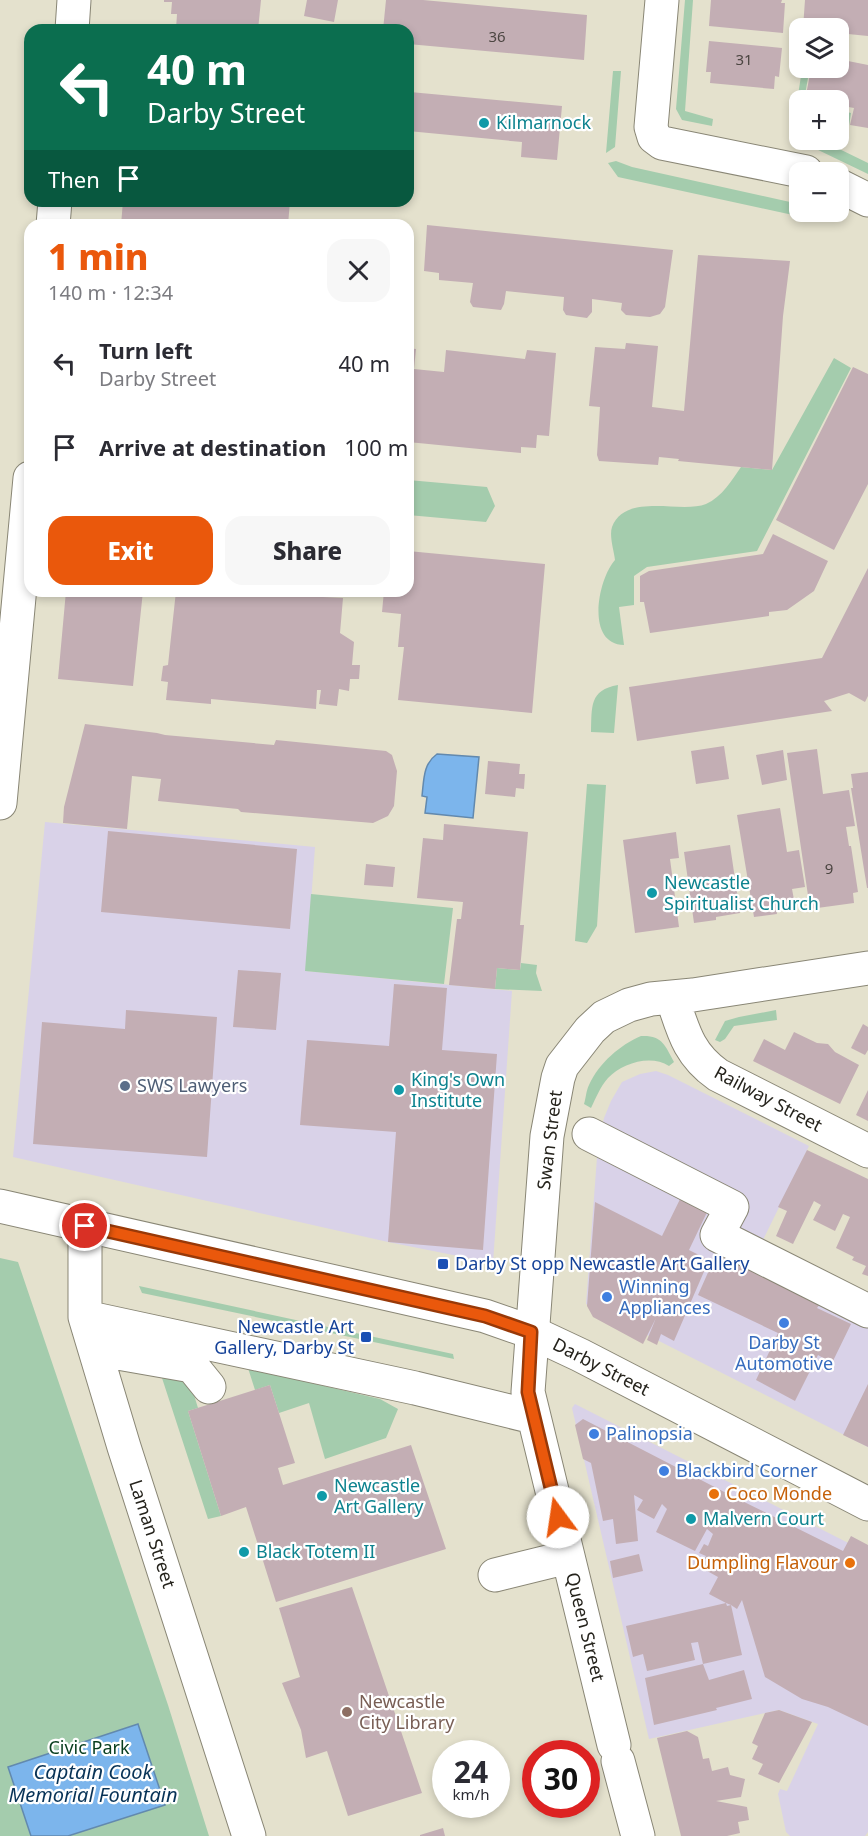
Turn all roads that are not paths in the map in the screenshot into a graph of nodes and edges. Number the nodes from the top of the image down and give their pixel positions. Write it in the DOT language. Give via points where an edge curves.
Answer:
graph roads {
  1 [pos="74,0"];
  2 [pos="662,0"];
  3 [pos="72,24"];
  4 [pos="789,169"];
  5 [pos="849,190"];
  6 [pos="868,200"];
  7 [pos="24,523"];
  8 [pos="8,644"];
  9 [pos="0,803"];
  10 [pos="868,968"];
  11 [pos="672,997"];
  12 [pos="589,1134"];
  13 [pos="868,1151"];
  14 [pos="0,1206"];
  15 [pos="85,1226"];
  16 [pos="868,1311"];
  17 [pos="86,1317"];
  18 [pos="531,1332"];
  19 [pos="95,1349"];
  20 [pos="209,1387"];
  21 [pos="533,1417"];
  22 [pos="868,1504"];
  23 [pos="568,1557"];
  24 [pos="495,1575"];
  25 [pos="249,1836"];
  26 [pos="638,1836"];
  1 -- 3 [label="street"];
  2 -- 4 [label="street" via="651,127 654,137 664,143"];
  5 -- 6 [label="street"];
  7 -- 8 [label="street"];
  8 -- 9 [label="street"];
  10 -- 11 [label="street, Swan Street"];
  11 -- 13 [label="street, Railway Street" via="691,1049 704,1065"];
  11 -- 18 [label="street, Swan Street" via="628,1005 604,1017 562,1066 547,1136"];
  12 -- 16 [label="street" via="732,1207 717,1235"];
  14 -- 15 [label="street, Darby Street"];
  15 -- 17 [label="street, Laman Street"];
  15 -- 18 [label="street, Darby Street" via="476,1314"];
  17 -- 19 [label="street, Laman Street"];
  17 -- 21 [label="street"];
  18 -- 21 [label="street, Queen Street" via="528,1392"];
  18 -- 22 [label="street, Darby Street"];
  19 -- 20 [label="street" via="192,1366"];
  19 -- 25 [label="street, Laman Street"];
  21 -- 23 [label="street, Queen Street"];
  23 -- 24 [label="street"];
  23 -- 26 [label="street, Queen Street"];
}
